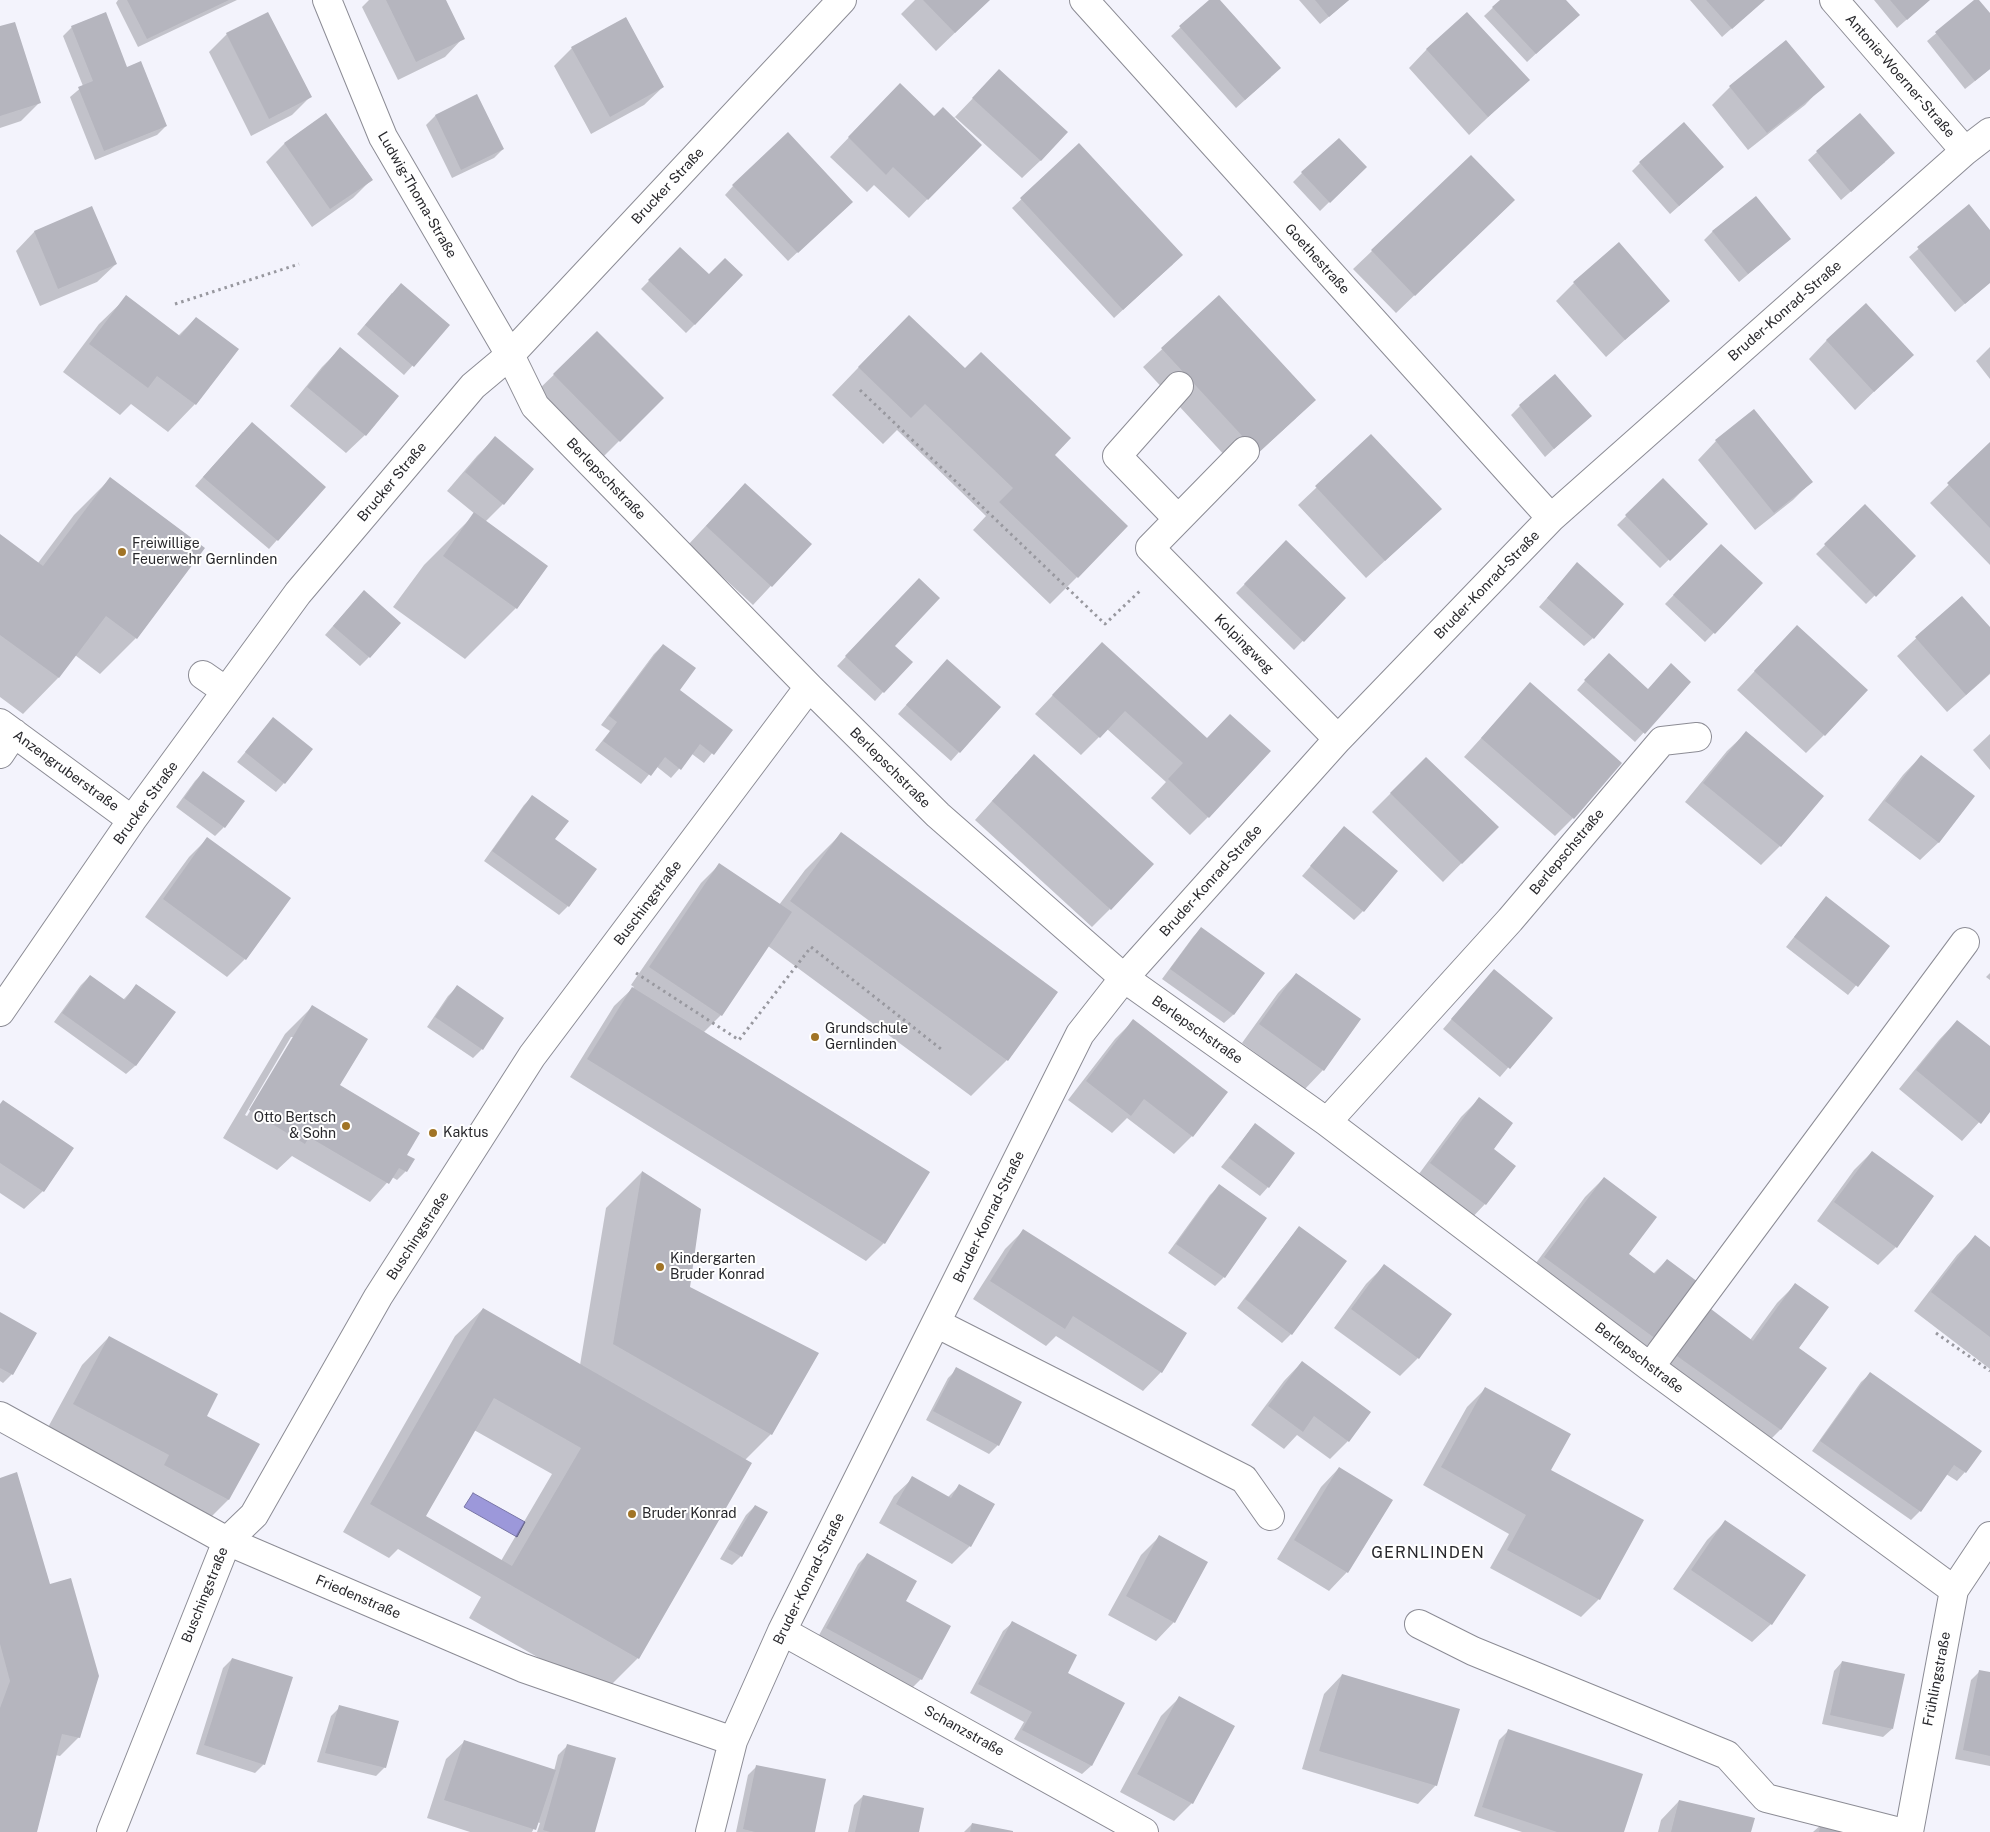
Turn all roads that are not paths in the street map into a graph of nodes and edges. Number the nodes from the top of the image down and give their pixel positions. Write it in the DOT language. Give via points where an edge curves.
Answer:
graph roads {
  1 [pos="327,0"];
  2 [pos="842,0"];
  3 [pos="1084,0"];
  4 [pos="1834,0"];
  5 [pos="1990,132"];
  6 [pos="1965,151"];
  7 [pos="510,355"];
  8 [pos="1179,386"];
  9 [pos="1245,451"];
  10 [pos="1551,518"];
  11 [pos="1178,519"];
  12 [pos="204,675"];
  13 [pos="809,687"];
  14 [pos="226,691"];
  15 [pos="5,736"];
  16 [pos="1697,737"];
  17 [pos="1338,740"];
  18 [pos="132,820"];
  19 [pos="1965,942"];
  20 [pos="1124,978"];
  21 [pos="0,1012"];
  22 [pos="1327,1122"];
  23 [pos="936,1323"];
  24 [pos="1650,1367"];
  25 [pos="0,1416"];
  26 [pos="1270,1516"];
  27 [pos="1990,1536"];
  28 [pos="227,1541"];
  29 [pos="1954,1590"];
  30 [pos="1419,1624"];
  31 [pos="782,1631"];
  32 [pos="734,1741"];
  33 [pos="111,1832"];
  34 [pos="710,1832"];
  35 [pos="1144,1832"];
  36 [pos="1900,1832"];
  37 [pos="1908,1832"];
  1 -- 7 [label="street, Ludwig-Thoma-Straße" via="383,137"];
  2 -- 7 [label="street, Brucker Straße"];
  3 -- 10 [label="street, Goethestraße"];
  4 -- 6 [label="street, Antonie-Woerner-Straße"];
  5 -- 6 [label="street, Bruder-Konrad-Straße"];
  6 -- 10 [label="street, Bruder-Konrad-Straße"];
  7 -- 13 [label="street, Berlepschstraße" via="535,406"];
  7 -- 14 [label="street, Brucker Straße" via="473,386 317,570"];
  8 -- 11 [label="street" via="1117,456"];
  9 -- 11 [label="street"];
  10 -- 17 [label="street, Bruder-Konrad-Straße"];
  11 -- 17 [label="street, Kolpingweg" via="1158,557"];
  12 -- 14 [label="street"];
  13 -- 20 [label="street, Berlepschstraße" via="938,815"];
  13 -- 28 [label="street, Buschingstraße" via="532,1056 378,1297 254,1515"];
  14 -- 18 [label="street, Brucker Straße"];
  15 -- 18 [label="street, Anzengruberstraße"];
  16 -- 22 [label="street, Berlepschstraße" via="1662,740 1510,920"];
  17 -- 20 [label="street, Bruder-Konrad-Straße"];
  18 -- 21 [label="street, Brucker Straße"];
  19 -- 24 [label="street"];
  20 -- 22 [label="street, Berlepschstraße"];
  20 -- 23 [label="street, Bruder-Konrad-Straße" via="1080,1034"];
  22 -- 24 [label="street, Berlepschstraße"];
  23 -- 26 [label="street" via="1244,1479"];
  23 -- 31 [label="street, Bruder-Konrad-Straße"];
  24 -- 29 [label="street, Berlepschstraße"];
  25 -- 28 [label="street, Friedenstraße"];
  27 -- 29 [label="street, Frühlingstraße"];
  28 -- 32 [label="street, Friedenstraße" via="523,1668"];
  28 -- 33 [label="street, Buschingstraße"];
  29 -- 37 [label="street, Frühlingstraße"];
  30 -- 36 [label="street" via="1473,1651 1727,1755 1766,1798"];
  31 -- 32 [label="street, Bruder-Konrad-Straße"];
  31 -- 35 [label="street, Schanzstraße"];
  32 -- 34 [label="street, Bruder-Konrad-Straße"];
}
